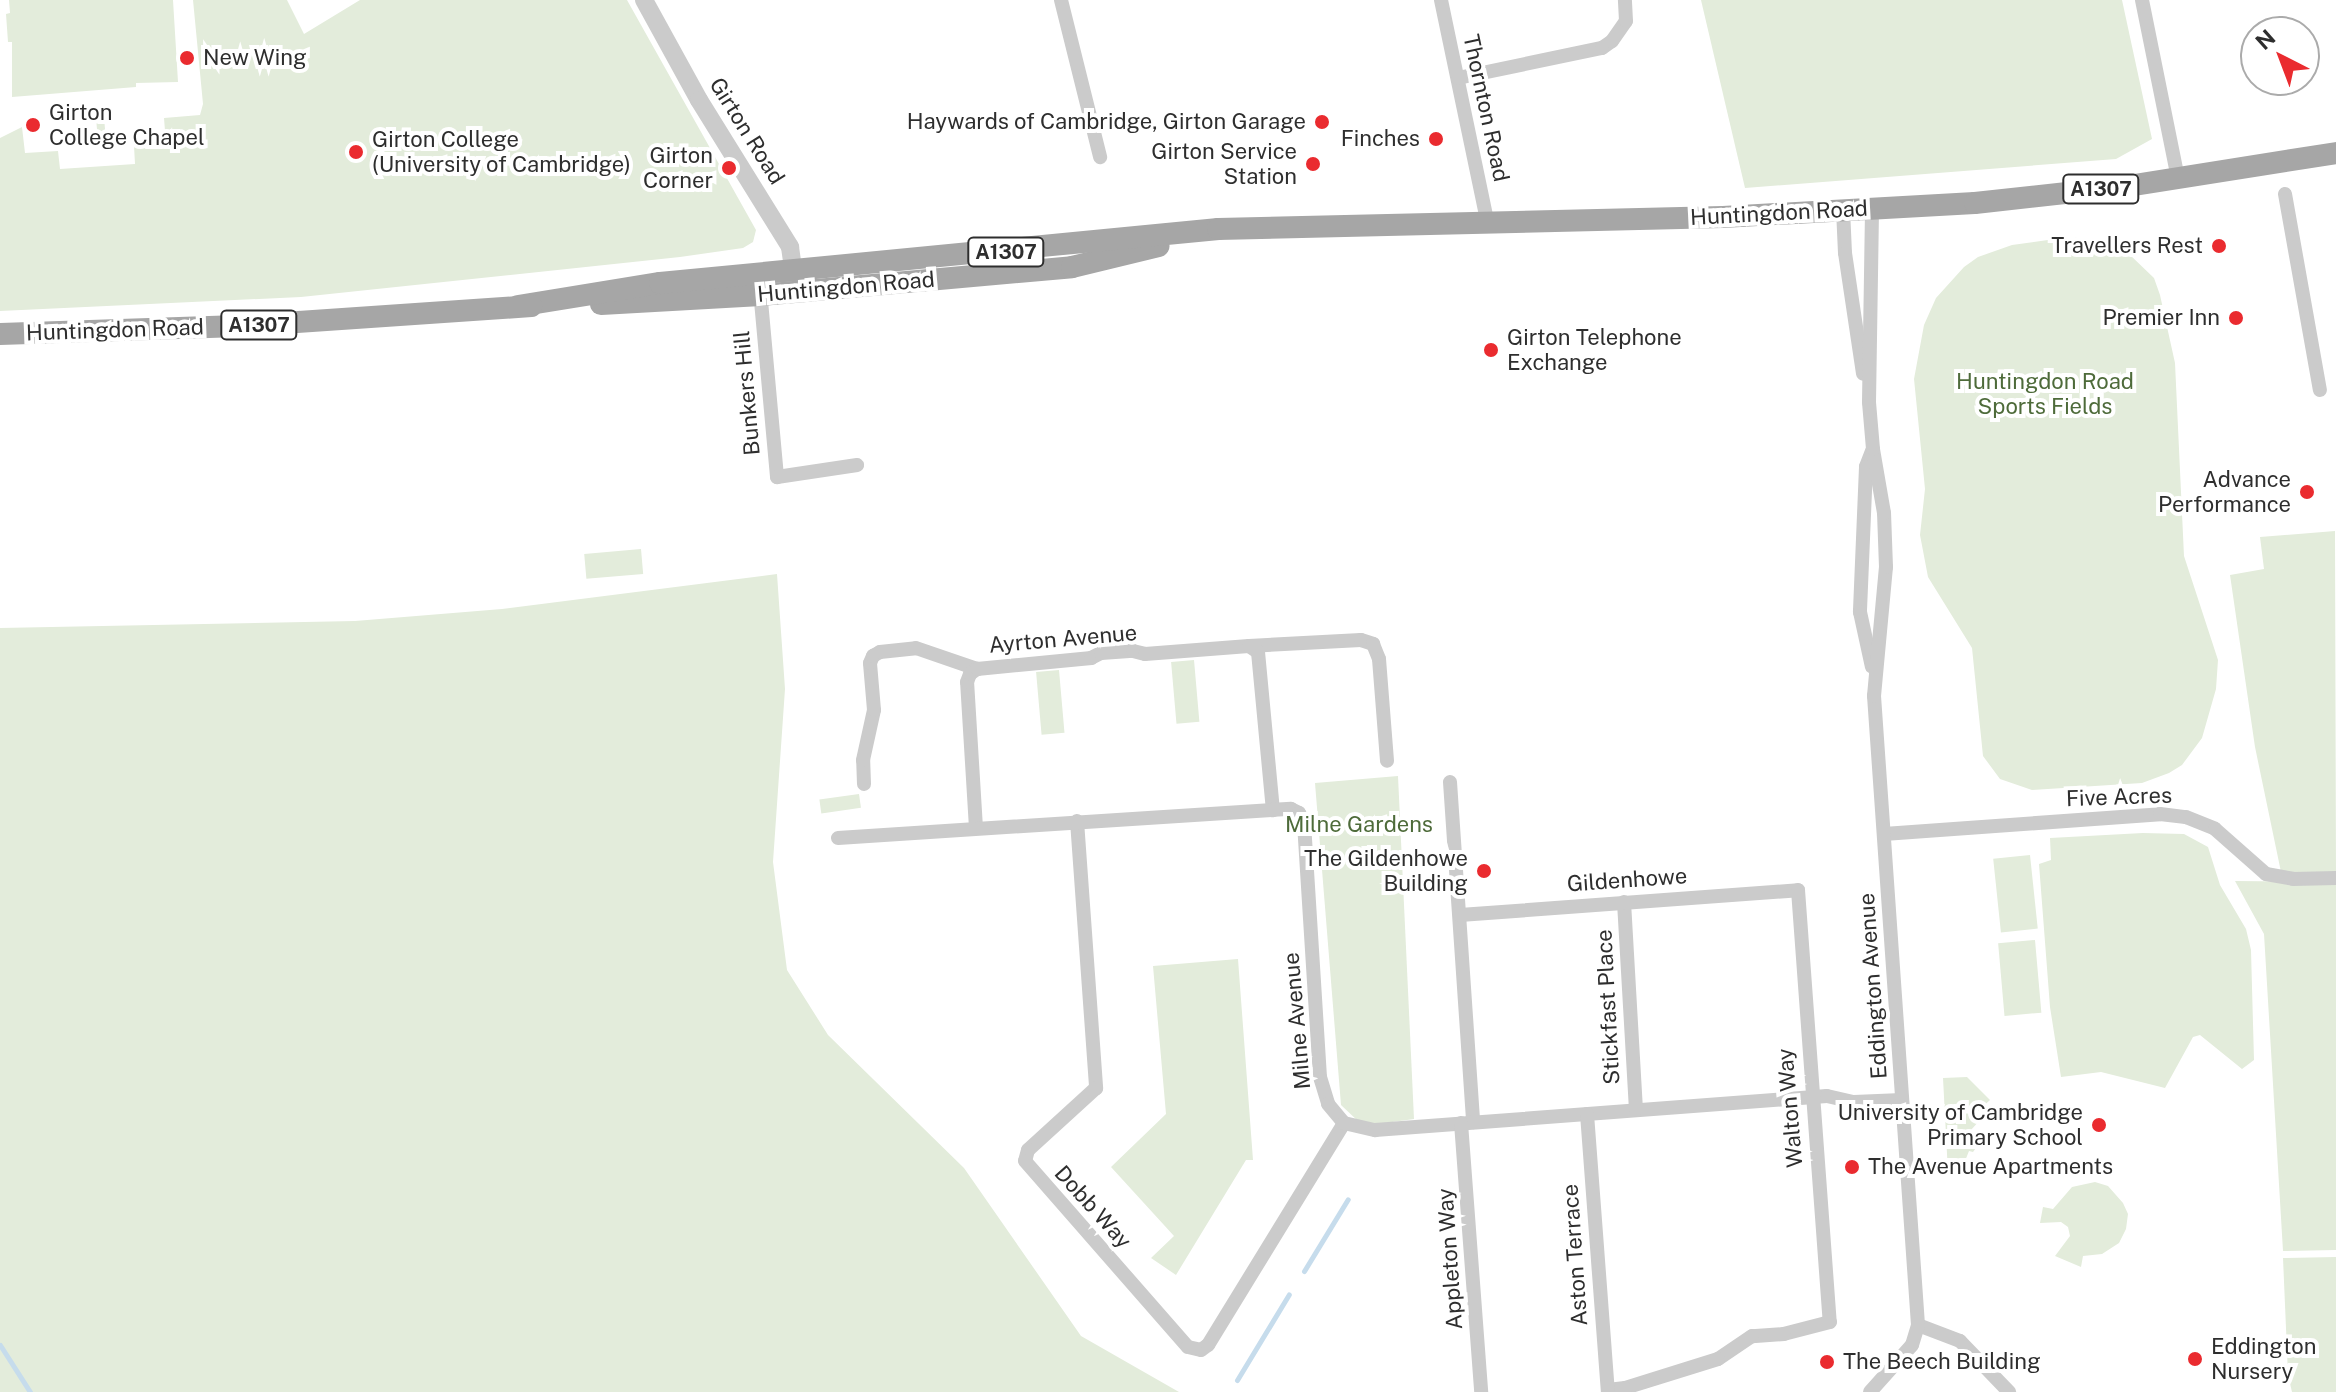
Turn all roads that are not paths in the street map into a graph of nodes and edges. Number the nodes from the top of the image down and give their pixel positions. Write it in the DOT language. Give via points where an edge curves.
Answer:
graph roads {
  1 [pos="644,0"];
  2 [pos="1061,0"];
  3 [pos="1441,0"];
  4 [pos="1625,0"];
  5 [pos="2142,0"];
  6 [pos="1458,78"];
  7 [pos="2336,153"];
  8 [pos="1100,157"];
  9 [pos="2178,179"];
  10 [pos="2285,194"];
  11 [pos="1872,207"];
  12 [pos="1843,209"];
  13 [pos="1488,224"];
  14 [pos="795,281"];
  15 [pos="760,284"];
  16 [pos="0,334"];
  17 [pos="2320,390"];
  18 [pos="1869,402"];
  19 [pos="1873,449"];
  20 [pos="857,465"];
  21 [pos="1249,646"];
  22 [pos="977,669"];
  23 [pos="1873,671"];
  24 [pos="1387,761"];
  25 [pos="1450,782"];
  26 [pos="864,784"];
  27 [pos="1273,810"];
  28 [pos="1077,821"];
  29 [pos="976,828"];
  30 [pos="1884,834"];
  31 [pos="838,838"];
  32 [pos="2336,878"];
  33 [pos="1798,890"];
  34 [pos="1624,902"];
  35 [pos="1460,915"];
  36 [pos="1812,1097"];
  37 [pos="1902,1100"];
  38 [pos="1636,1110"];
  39 [pos="1587,1114"];
  40 [pos="1467,1122"];
  41 [pos="1344,1123"];
  42 [pos="1918,1325"];
  43 [pos="1608,1391"];
  44 [pos="1481,1392"];
  45 [pos="1870,1392"];
  46 [pos="2009,1392"];
  1 -- 14 [label="street, Girton Road" via="790,247"];
  2 -- 8 [label="street"];
  3 -- 6 [label="street, Thornton Road"];
  4 -- 6 [label="street" via="1626,21 1602,48"];
  5 -- 9 [label="street"];
  6 -- 13 [label="street, Thornton Road"];
  7 -- 9 [label="main road, Huntingdon Road / A1307"];
  9 -- 11 [label="main road, Huntingdon Road / A1307" via="1975,203"];
  10 -- 17 [label="street"];
  11 -- 12 [label="main road, Huntingdon Road / A1307"];
  11 -- 18 [label="street, Eddington Avenue"];
  12 -- 13 [label="main road, Huntingdon Road / A1307"];
  12 -- 18 [label="street, Eddington Avenue" via="1855,335"];
  13 -- 14 [label="main road, Huntingdon Road / A1307" via="1218,229 1072,267"];
  14 -- 15 [label="main road, Huntingdon Road / A1307"];
  15 -- 16 [label="main road, Huntingdon Road / A1307" via="239,326"];
  15 -- 20 [label="street, Bunkers Hill" via="777,477"];
  18 -- 19 [label="street, Eddington Avenue"];
  19 -- 23 [label="street, Eddington Avenue" via="1886,567"];
  19 -- 23 [label="street, Eddington Avenue" via="1866,467 1860,612"];
  21 -- 22 [label="street, Ayrton Avenue" via="1101,653"];
  21 -- 24 [label="street, Ayrton Avenue" via="1361,640 1373,644 1379,659"];
  21 -- 27 [label="street" via="1262,661"];
  22 -- 26 [label="street, Ayrton Avenue" via="916,648 880,652 870,663 874,710 863,760"];
  22 -- 29 [label="street, Ayrton Avenue" via="967,682"];
  23 -- 30 [label="street, Eddington Avenue"];
  25 -- 35 [label="street"];
  27 -- 28 [label="street, Milne Avenue"];
  27 -- 41 [label="street, Milne Avenue" via="1291,809 1304,823 1320,1077 1328,1104"];
  28 -- 29 [label="street, Milne Avenue"];
  28 -- 41 [label="street, Dobb Way" via="1096,1088 1028,1150 1025,1161 1188,1347 1201,1350 1208,1345"];
  29 -- 31 [label="street, Milne Avenue"];
  30 -- 32 [label="street, Five Acres" via="2160,814 2215,829 2266,874"];
  30 -- 37 [label="street, Eddington Avenue"];
  33 -- 34 [label="street, Gildenhowe"];
  33 -- 36 [label="street, Walton Way"];
  34 -- 35 [label="street, Gildenhowe"];
  34 -- 38 [label="street, Stickfast Place"];
  35 -- 40 [label="street"];
  36 -- 37 [label="street"];
  36 -- 38 [label="street"];
  36 -- 43 [label="street, Walton Way" via="1830,1322 1752,1336 1718,1359"];
  37 -- 42 [label="street, Eddington Avenue"];
  38 -- 39 [label="street"];
  39 -- 40 [label="street"];
  39 -- 43 [label="street, Aston Terrace"];
  40 -- 41 [label="street" via="1375,1130"];
  40 -- 44 [label="street, Appleton Way"];
  42 -- 45 [label="street" via="1912,1345"];
  42 -- 46 [label="street" via="1960,1341"];
}
